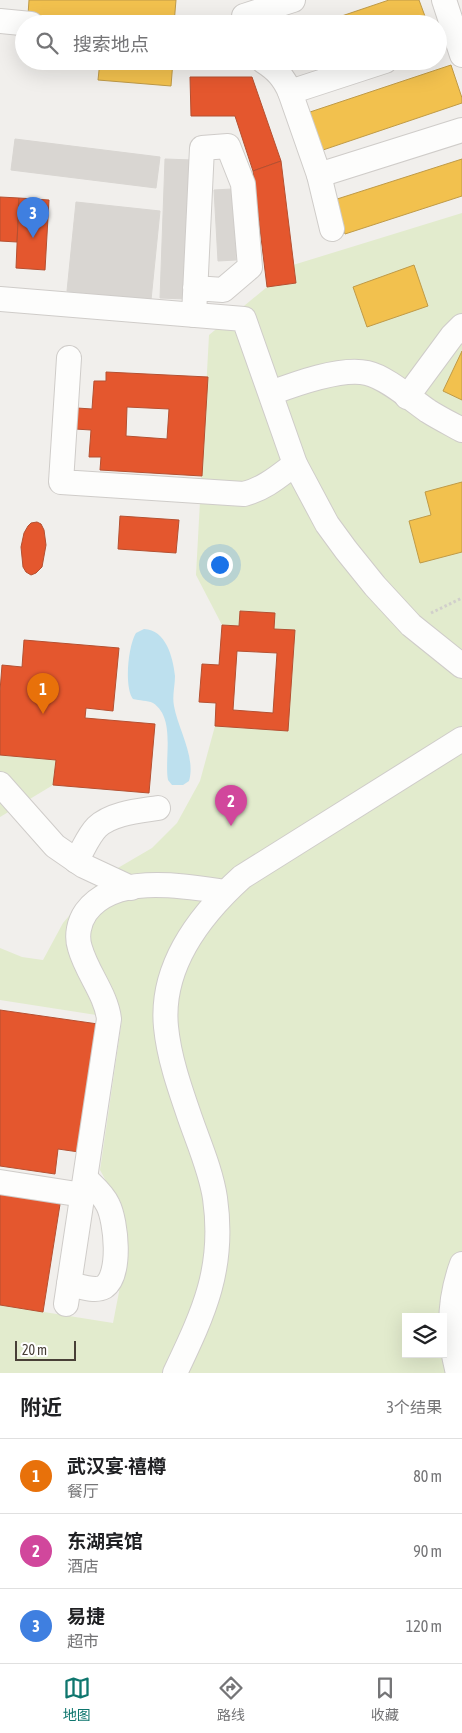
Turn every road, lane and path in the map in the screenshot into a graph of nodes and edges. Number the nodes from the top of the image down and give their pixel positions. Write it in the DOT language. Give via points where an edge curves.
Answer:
graph roads {
  1 [pos="293,0"];
  2 [pos="444,0"];
  3 [pos="247,15"];
  4 [pos="447,15"];
  5 [pos="447,17"];
  6 [pos="0,21"];
  7 [pos="15,22"];
  8 [pos="452,46"];
  9 [pos="276,70"];
  10 [pos="358,70"];
  11 [pos="290,92"];
  12 [pos="462,130"];
  13 [pos="320,175"];
  14 [pos="332,229"];
  15 [pos="195,288"];
  16 [pos="0,298"];
  17 [pos="194,315"];
  18 [pos="462,326"];
  19 [pos="70,358"];
  20 [pos="270,393"];
  21 [pos="407,397"];
  22 [pos="462,430"];
  23 [pos="295,464"];
  24 [pos="462,598"];
  25 [pos="412,625"];
  26 [pos="462,666"];
  27 [pos="462,739"];
  28 [pos="0,784"];
  29 [pos="158,808"];
  30 [pos="76,861"];
  31 [pos="131,888"];
  32 [pos="225,892"];
  33 [pos="0,1182"];
  34 [pos="84,1187"];
  35 [pos="462,1264"];
  36 [pos="175,1373"];
  37 [pos="458,1373"];
  1 -- 3 [label="lane"];
  2 -- 4 [label="lane"];
  5 -- 8 [label="lane"];
  6 -- 7 [label="lane"];
  9 -- 11 [label="lane"];
  10 -- 11 [label="lane"];
  11 -- 13 [label="lane"];
  12 -- 13 [label="lane"];
  13 -- 14 [label="lane"];
  15 -- 15 [label="lane" via="222,290 250,267 243,184 228,146 202,148"];
  15 -- 17 [label="lane"];
  16 -- 17 [label="lane"];
  17 -- 20 [label="lane" via="244,319"];
  18 -- 21 [label="lane"];
  19 -- 23 [label="lane" via="61,482 244,494 266,486"];
  20 -- 21 [label="lane" via="298,382 366,372"];
  20 -- 23 [label="lane"];
  21 -- 22 [label="lane"];
  23 -- 25 [label="lane" via="327,524 375,586"];
  24 -- 25 [label="path"];
  25 -- 26 [label="lane"];
  27 -- 32 [label="lane" via="242,877"];
  28 -- 30 [label="lane" via="42,834"];
  29 -- 30 [label="lane" via="122,814 99,826"];
  30 -- 31 [label="lane"];
  31 -- 32 [label="lane" via="175,886"];
  31 -- 34 [label="lane" via="95,903 82,917 78,931 79,947 109,1019"];
  32 -- 36 [label="lane" via="184,947 168,986 166,1026 170,1052 211,1180 216,1231 214,1274 209,1294"];
  33 -- 34 [label="lane"];
  34 -- 34 [label="lane" via="104,1196 111,1211 116,1234 115,1256 110,1280 104,1287 68,1294"];
  35 -- 37 [label="lane" via="451,1314 451,1339"];
}
